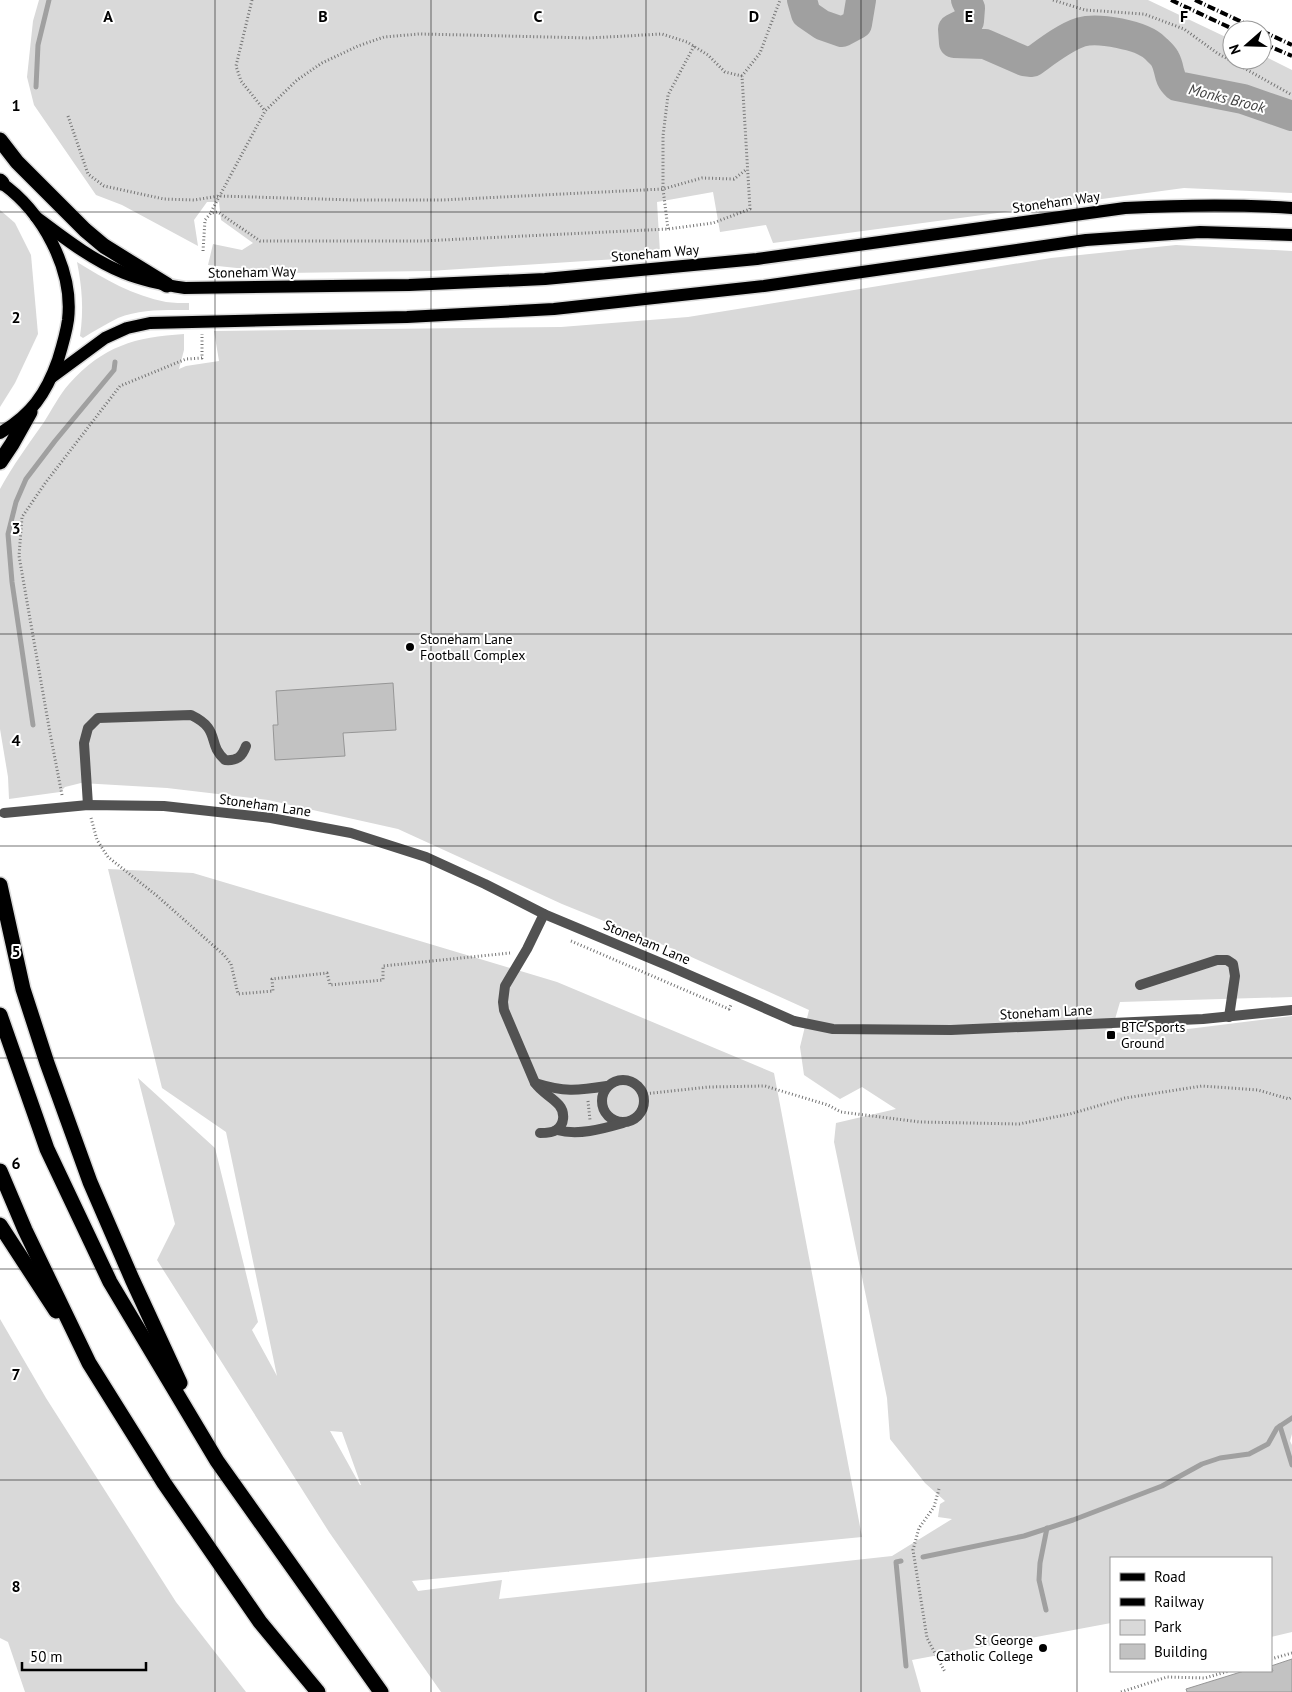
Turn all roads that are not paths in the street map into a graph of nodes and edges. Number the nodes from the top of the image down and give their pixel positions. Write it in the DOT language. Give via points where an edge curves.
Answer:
graph roads {
  1 [pos="0,140"];
  2 [pos="1,182"];
  3 [pos="1292,208"];
  4 [pos="36,217"];
  5 [pos="1292,235"];
  6 [pos="167,285"];
  7 [pos="52,376"];
  8 [pos="30,412"];
  9 [pos="0,433"];
  10 [pos="0,462"];
  11 [pos="246,746"];
  12 [pos="89,811"];
  13 [pos="4,814"];
  14 [pos="0,885"];
  15 [pos="544,914"];
  16 [pos="1140,985"];
  17 [pos="1292,1010"];
  18 [pos="0,1015"];
  19 [pos="1229,1017"];
  20 [pos="534,1083"];
  21 [pos="607,1086"];
  22 [pos="626,1122"];
  23 [pos="557,1130"];
  24 [pos="540,1133"];
  25 [pos="0,1171"];
  26 [pos="0,1225"];
  27 [pos="89,1362"];
  28 [pos="216,1461"];
  29 [pos="318,1692"];
  30 [pos="381,1692"];
  1 -- 6 [label="highway" via="17,162 104,246"];
  2 -- 4 [label="main road"];
  3 -- 6 [label="main road, Stoneham Way" via="1183,204 1125,208 757,259 545,278 390,285 185,288"];
  4 -- 6 [label="main road, Stoneham Way" via="106,264 124,273"];
  4 -- 7 [label="main road" via="54,248 68,295 63,345"];
  5 -- 7 [label="main road" via="1200,232 1086,240 764,286 554,309 407,317 150,323 127,328 105,338"];
  7 -- 8 [label="main road"];
  8 -- 9 [label="main road"];
  8 -- 10 [label="highway"];
  11 -- 12 [label="street" via="234,761 225,760 218,754 211,730 191,715 98,718 88,728 84,743"];
  12 -- 13 [label="street, Stoneham Lane" via="64,808"];
  12 -- 15 [label="street, Stoneham Lane" via="164,806 271,818 350,833 426,857"];
  14 -- 28 [label="highway" via="24,988 90,1182"];
  15 -- 19 [label="street, Stoneham Lane" via="794,1021 833,1029 951,1030"];
  15 -- 20 [label="street" via="505,986 503,1002"];
  16 -- 19 [label="street" via="1216,960 1227,960 1233,964 1235,976"];
  17 -- 19 [label="street, Stoneham Lane"];
  18 -- 28 [label="highway" via="47,1149 110,1282"];
  20 -- 21 [label="street" via="571,1091"];
  20 -- 23 [label="street" via="562,1110 562,1124"];
  21 -- 22 [label="street" via="601,1098 604,1111 613,1120"];
  21 -- 22 [label="street" via="620,1079 627,1080 634,1082 643,1094 643,1109 633,1120"];
  22 -- 23 [label="street" via="591,1131 568,1133"];
  23 -- 24 [label="street"];
  25 -- 27 [label="highway"];
  26 -- 27 [label="highway"];
  27 -- 29 [label="highway" via="164,1483 260,1622"];
  28 -- 30 [label="highway"];
}
